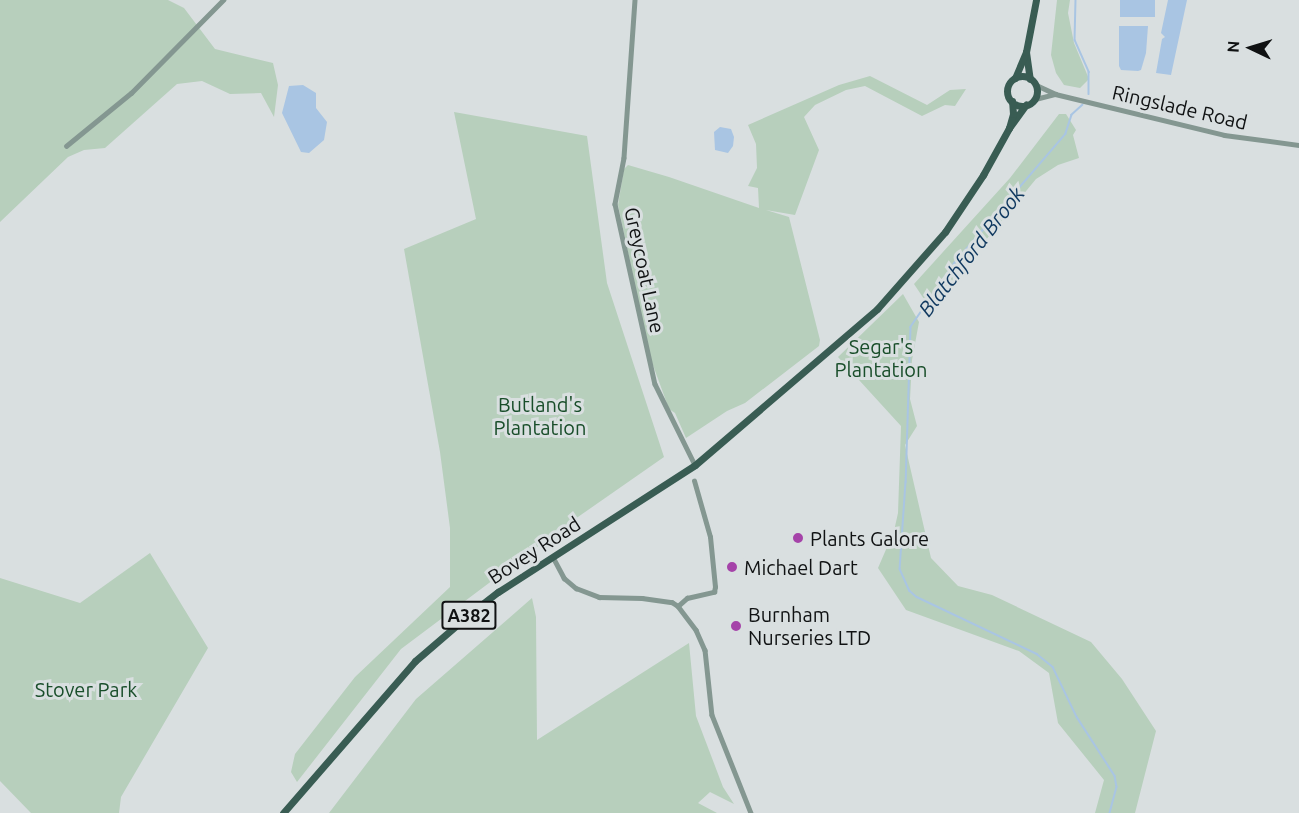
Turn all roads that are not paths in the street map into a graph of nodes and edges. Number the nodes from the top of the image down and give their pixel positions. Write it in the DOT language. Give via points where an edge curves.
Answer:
graph roads {
  1 [pos="223,0"];
  2 [pos="635,0"];
  3 [pos="1036,0"];
  4 [pos="1026,52"];
  5 [pos="1015,78"];
  6 [pos="1030,79"];
  7 [pos="1036,85"];
  8 [pos="1054,94"];
  9 [pos="1035,99"];
  10 [pos="1012,101"];
  11 [pos="1026,105"];
  12 [pos="1009,128"];
  13 [pos="1299,145"];
  14 [pos="66,146"];
  15 [pos="695,465"];
  16 [pos="694,481"];
  17 [pos="553,557"];
  18 [pos="678,606"];
  19 [pos="283,813"];
  20 [pos="751,813"];
  1 -- 14 [label="street" via="130,93"];
  2 -- 15 [label="street, Greycoat Lane" via="624,158 615,204 655,384"];
  3 -- 4 [label="main road"];
  4 -- 5 [label="main road"];
  4 -- 6 [label="main road"];
  5 -- 6 [label="main road"];
  5 -- 10 [label="main road" via="1008,88"];
  6 -- 7 [label="main road"];
  7 -- 8 [label="street, Ringslade Road"];
  7 -- 9 [label="main road"];
  8 -- 9 [label="street, Ringslade Road"];
  8 -- 13 [label="street, Ringslade Road" via="1224,135"];
  9 -- 11 [label="main road"];
  10 -- 11 [label="main road"];
  10 -- 12 [label="main road, A382"];
  11 -- 12 [label="main road, A382"];
  12 -- 15 [label="main road, A382" via="945,232 893,292 860,326"];
  15 -- 17 [label="main road, Bovey Road / A382"];
  16 -- 18 [label="street" via="710,537 715,587 714,592 687,598"];
  17 -- 18 [label="street" via="564,578 576,588 599,597 642,598"];
  17 -- 19 [label="main road, Bovey Road / A382" via="498,592 416,661"];
  18 -- 20 [label="street" via="705,650 712,715"];
}
